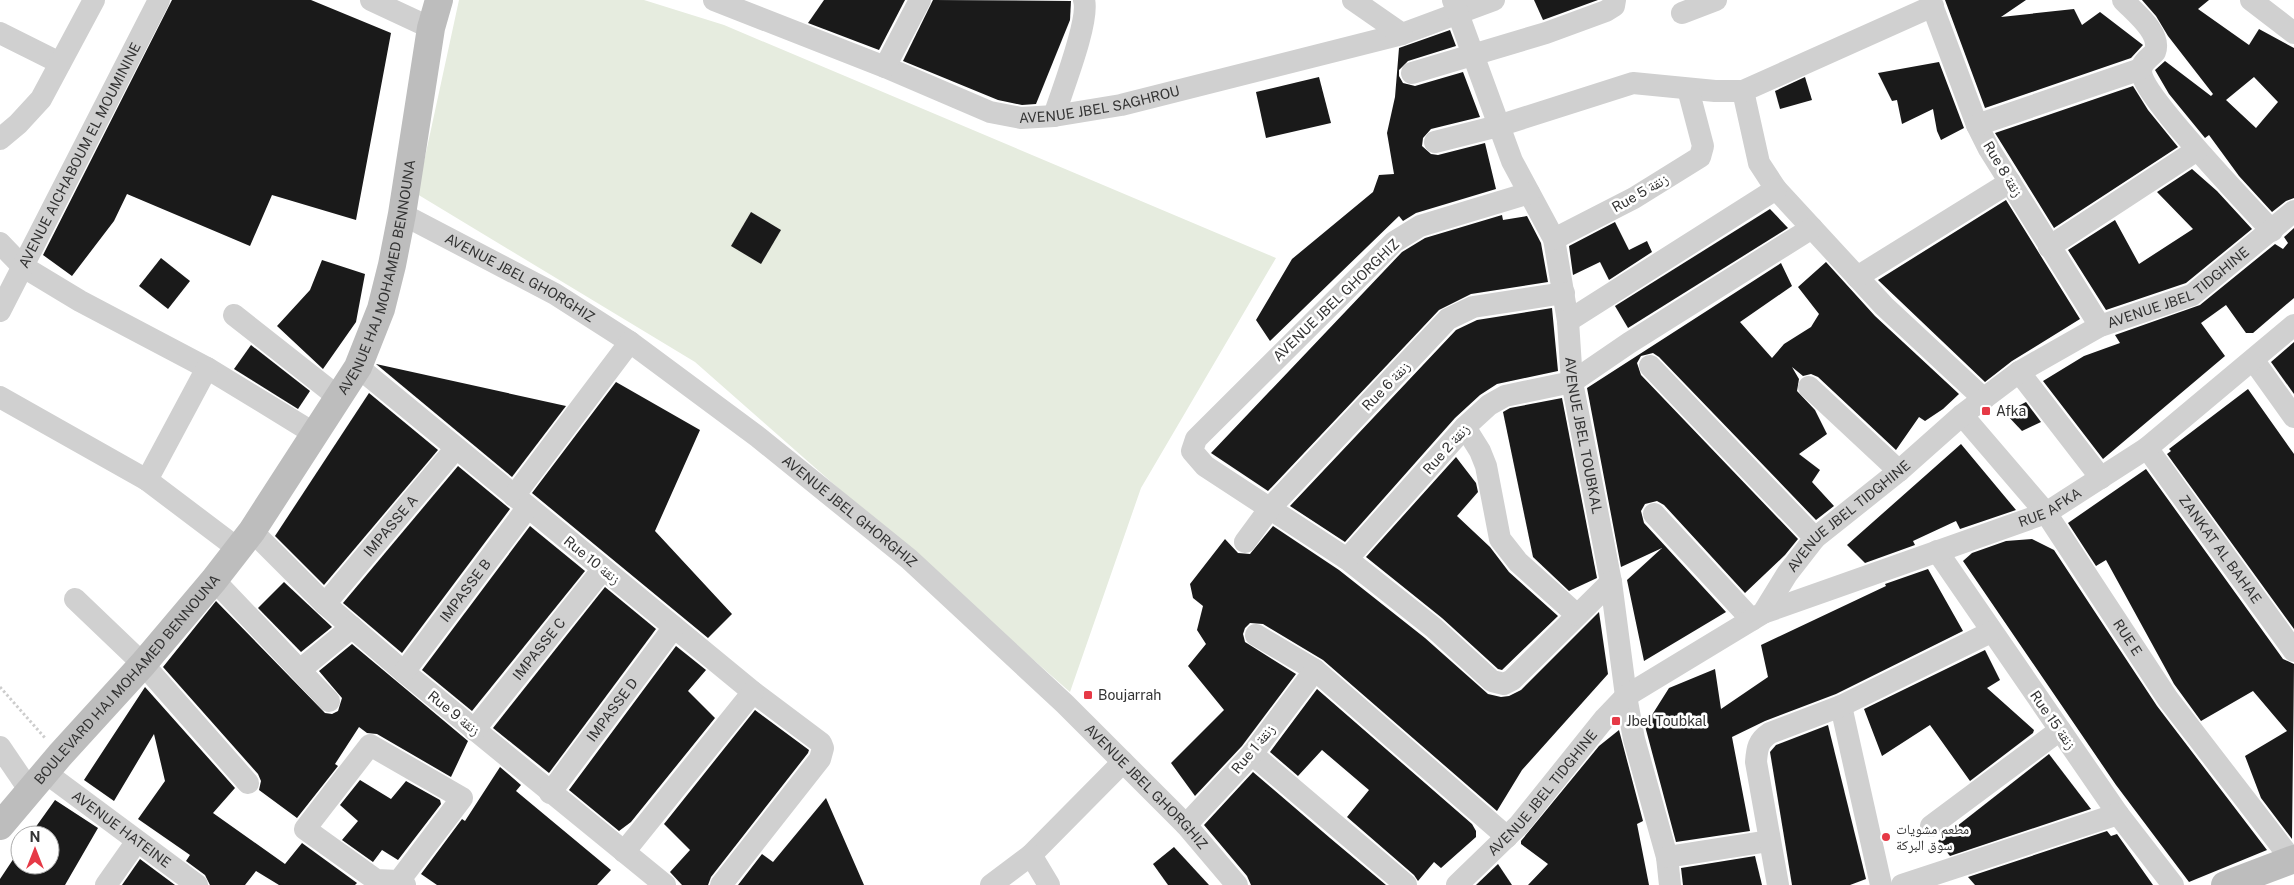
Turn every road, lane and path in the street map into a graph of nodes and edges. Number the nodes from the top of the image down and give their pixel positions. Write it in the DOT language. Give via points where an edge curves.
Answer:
graph roads {
  1 [pos="94,0"];
  2 [pos="158,0"];
  3 [pos="371,0"];
  4 [pos="439,0"];
  5 [pos="714,0"];
  6 [pos="920,0"];
  7 [pos="1084,0"];
  8 [pos="1353,0"];
  9 [pos="1494,0"];
  10 [pos="1615,0"];
  11 [pos="1716,0"];
  12 [pos="2123,0"];
  13 [pos="2251,0"];
  14 [pos="1932,3"];
  15 [pos="1455,7"];
  16 [pos="1682,13"];
  17 [pos="431,28"];
  18 [pos="0,33"];
  19 [pos="2294,33"];
  20 [pos="1402,34"];
  21 [pos="1473,56"];
  22 [pos="60,63"];
  23 [pos="885,67"];
  24 [pos="2142,69"];
  25 [pos="1412,73"];
  26 [pos="1688,89"];
  27 [pos="1743,91"];
  28 [pos="1054,116"];
  29 [pos="1977,125"];
  30 [pos="1498,126"];
  31 [pos="0,139"];
  32 [pos="1435,142"];
  33 [pos="2197,150"];
  34 [pos="2010,182"];
  35 [pos="1776,189"];
  36 [pos="1529,193"];
  37 [pos="2294,211"];
  38 [pos="402,214"];
  39 [pos="1812,228"];
  40 [pos="2272,231"];
  41 [pos="1554,240"];
  42 [pos="0,243"];
  43 [pos="2049,247"];
  44 [pos="22,266"];
  45 [pos="1857,277"];
  46 [pos="1564,293"];
  47 [pos="0,311"];
  48 [pos="234,315"];
  49 [pos="1568,321"];
  50 [pos="2294,325"];
  51 [pos="2100,326"];
  52 [pos="630,342"];
  53 [pos="2254,361"];
  54 [pos="1650,366"];
  55 [pos="358,367"];
  56 [pos="207,368"];
  57 [pos="2019,372"];
  58 [pos="1572,382"];
  59 [pos="1810,387"];
  60 [pos="0,397"];
  61 [pos="338,397"];
  62 [pos="1984,399"];
  63 [pos="1962,415"];
  64 [pos="2294,416"];
  65 [pos="1465,427"];
  66 [pos="315,434"];
  67 [pos="456,448"];
  68 [pos="2147,448"];
  69 [pos="1899,471"];
  70 [pos="2101,478"];
  71 [pos="147,480"];
  72 [pos="521,501"];
  73 [pos="1270,508"];
  74 [pos="2046,513"];
  75 [pos="1654,514"];
  76 [pos="1815,538"];
  77 [pos="244,539"];
  78 [pos="1245,542"];
  79 [pos="1937,551"];
  80 [pos="1347,559"];
  81 [pos="603,569"];
  82 [pos="214,580"];
  83 [pos="1611,582"];
  84 [pos="75,599"];
  85 [pos="325,604"];
  86 [pos="1577,615"];
  87 [pos="1758,617"];
  88 [pos="352,627"];
  89 [pos="674,627"];
  90 [pos="1991,632"];
  91 [pos="1256,635"];
  92 [pos="2294,651"];
  93 [pos="143,664"];
  94 [pos="300,670"];
  95 [pos="1315,670"];
  96 [pos="404,672"];
  97 [pos="0,687"];
  98 [pos="753,692"];
  99 [pos="1626,696"];
  100 [pos="329,701"];
  101 [pos="1841,706"];
  102 [pos="474,730"];
  103 [pos="2060,730"];
  104 [pos="0,747"];
  105 [pos="1252,754"];
  106 [pos="1123,762"];
  107 [pos="45,773"];
  108 [pos="248,783"];
  109 [pos="550,793"];
  110 [pos="2118,814"];
  111 [pos="1186,825"];
  112 [pos="0,826"];
  113 [pos="1931,826"];
  114 [pos="1507,837"];
  115 [pos="137,841"];
  116 [pos="1770,841"];
  117 [pos="624,852"];
  118 [pos="1031,855"];
  119 [pos="1667,857"];
  120 [pos="2293,860"];
  121 [pos="374,882"];
  122 [pos="402,883"];
  123 [pos="106,885"];
  124 [pos="197,885"];
  125 [pos="665,885"];
  126 [pos="721,885"];
  127 [pos="991,885"];
  128 [pos="1049,885"];
  129 [pos="1237,885"];
  130 [pos="1406,885"];
  131 [pos="1458,885"];
  132 [pos="1670,885"];
  133 [pos="1778,885"];
  134 [pos="1881,885"];
  135 [pos="1902,885"];
  136 [pos="2173,885"];
  137 [pos="2226,885"];
  1 -- 22 [label="street"];
  2 -- 44 [label="street, AVENUE AICHABOUM EL MOUMININE"];
  3 -- 17 [label="street"];
  4 -- 17 [label="street, AVENUE HAJ MOHAMED BENNOUNA"];
  5 -- 23 [label="street, AVENUE JBEL SAGHROU"];
  6 -- 23 [label="street"];
  7 -- 28 [label="street" via="1085,11 1078,39"];
  8 -- 20 [label="street"];
  9 -- 15 [label="street, AVENUE JBEL SAGHROU"];
  10 -- 21 [label="street" via="1614,6 1606,10"];
  11 -- 16 [label="street"];
  12 -- 24 [label="street" via="2148,26 2156,40 2155,52"];
  13 -- 19 [label="street"];
  14 -- 27 [label="street"];
  14 -- 29 [label="street, Rue 8 زنقة"];
  15 -- 20 [label="street, AVENUE JBEL SAGHROU"];
  15 -- 21 [label="street, AVENUE JBEL TOUBKAL"];
  17 -- 38 [label="street, AVENUE HAJ MOHAMED BENNOUNA"];
  18 -- 22 [label="street"];
  20 -- 28 [label="street, AVENUE JBEL SAGHROU" via="1121,105"];
  21 -- 25 [label="street"];
  21 -- 30 [label="street, AVENUE JBEL TOUBKAL"];
  22 -- 31 [label="street" via="41,100"];
  23 -- 28 [label="street, AVENUE JBEL SAGHROU" via="990,112 1022,118"];
  24 -- 29 [label="street"];
  24 -- 33 [label="street" via="2146,84"];
  26 -- 27 [label="street"];
  26 -- 30 [label="street" via="1633,83"];
  26 -- 41 [label="street, Rue 5 زنقة" via="1703,150 1700,156 1634,198"];
  27 -- 35 [label="street" via="1760,163"];
  29 -- 34 [label="street, Rue 8 زنقة"];
  30 -- 32 [label="street"];
  30 -- 36 [label="street, AVENUE JBEL TOUBKAL"];
  33 -- 40 [label="street"];
  33 -- 43 [label="street"];
  34 -- 43 [label="street, Rue 8 زنقة"];
  34 -- 45 [label="street"];
  35 -- 39 [label="street"];
  35 -- 49 [label="street"];
  36 -- 41 [label="street, AVENUE JBEL TOUBKAL"];
  36 -- 73 [label="street, AVENUE JBEL GHORGHIZ" via="1420,226 1394,242 1196,439 1193,454 1205,466"];
  37 -- 40 [label="street, AVENUE JBEL TIDGHINE"];
  38 -- 52 [label="street, AVENUE JBEL GHORGHIZ" via="555,294"];
  38 -- 55 [label="street, AVENUE HAJ MOHAMED BENNOUNA" via="381,309"];
  39 -- 45 [label="street"];
  39 -- 58 [label="street"];
  40 -- 51 [label="street, AVENUE JBEL TIDGHINE" via="2192,295"];
  41 -- 46 [label="street, AVENUE JBEL TOUBKAL"];
  42 -- 44 [label="street"];
  43 -- 51 [label="street, Rue 8 زنقة"];
  44 -- 47 [label="street, AVENUE AICHABOUM EL MOUMININE"];
  44 -- 56 [label="street" via="80,301"];
  45 -- 62 [label="street"];
  46 -- 49 [label="street, AVENUE JBEL TOUBKAL"];
  46 -- 73 [label="street, Rue 6 زنقة" via="1473,307 1448,319"];
  48 -- 61 [label="street"];
  49 -- 58 [label="street, AVENUE JBEL TOUBKAL"];
  50 -- 53 [label="street, RUE AFKA"];
  51 -- 57 [label="street, AVENUE JBEL TIDGHINE"];
  52 -- 72 [label="street, IMPASSE B"];
  52 -- 106 [label="street, AVENUE JBEL GHORGHIZ" via="758,436 909,559"];
  53 -- 64 [label="street"];
  53 -- 68 [label="street, RUE AFKA"];
  54 -- 76 [label="street"];
  55 -- 61 [label="street, AVENUE HAJ MOHAMED BENNOUNA"];
  55 -- 67 [label="street, Rue 10 زنقة"];
  56 -- 66 [label="street"];
  56 -- 71 [label="street"];
  57 -- 62 [label="street, AVENUE JBEL TIDGHINE"];
  57 -- 70 [label="street"];
  58 -- 65 [label="street, Rue 2 زنقة" via="1505,396 1489,405"];
  58 -- 83 [label="street, AVENUE JBEL TOUBKAL"];
  59 -- 69 [label="street"];
  60 -- 71 [label="street, Rue 9 زنقة"];
  61 -- 66 [label="street, AVENUE HAJ MOHAMED BENNOUNA"];
  62 -- 63 [label="street, AVENUE JBEL TIDGHINE"];
  63 -- 69 [label="street, AVENUE JBEL TIDGHINE"];
  63 -- 74 [label="street, RUE E"];
  65 -- 80 [label="street, Rue 2 زنقة"];
  65 -- 86 [label="street" via="1486,466 1500,539 1518,562"];
  66 -- 77 [label="street, AVENUE HAJ MOHAMED BENNOUNA"];
  67 -- 72 [label="street, Rue 10 زنقة"];
  67 -- 85 [label="street, IMPASSE A"];
  68 -- 70 [label="street, RUE AFKA"];
  68 -- 92 [label="street, ZANKAT AL BAHAE"];
  69 -- 76 [label="street, AVENUE JBEL TIDGHINE"];
  70 -- 74 [label="street, RUE AFKA"];
  71 -- 77 [label="street, Rue 9 زنقة"];
  72 -- 81 [label="street, Rue 10 زنقة"];
  72 -- 96 [label="street, IMPASSE B"];
  73 -- 78 [label="street, Rue 6 زنقة"];
  73 -- 80 [label="street"];
  74 -- 79 [label="street, RUE AFKA"];
  74 -- 120 [label="street, RUE E" via="2168,699"];
  75 -- 87 [label="street"];
  76 -- 87 [label="street, AVENUE JBEL TIDGHINE"];
  77 -- 82 [label="street, BOULEVARD HAJ MOHAMED BENNOUNA"];
  77 -- 85 [label="street, Rue 9 زنقة"];
  79 -- 87 [label="street, RUE AFKA"];
  79 -- 90 [label="street, Rue 15 زنقة"];
  80 -- 86 [label="street" via="1434,628 1486,676 1499,683 1512,680"];
  81 -- 89 [label="street, Rue 10 زنقة"];
  81 -- 102 [label="street, IMPASSE C"];
  82 -- 93 [label="street, BOULEVARD HAJ MOHAMED BENNOUNA"];
  82 -- 94 [label="street"];
  83 -- 86 [label="street"];
  83 -- 99 [label="street, AVENUE JBEL TOUBKAL"];
  84 -- 93 [label="street"];
  85 -- 88 [label="street, Rue 9 زنقة"];
  87 -- 99 [label="street, AVENUE JBEL TIDGHINE"];
  88 -- 94 [label="street"];
  88 -- 96 [label="street, Rue 9 زنقة"];
  89 -- 98 [label="street, Rue 10 زنقة"];
  89 -- 109 [label="street, IMPASSE D"];
  90 -- 101 [label="street"];
  90 -- 103 [label="street, Rue 15 زنقة"];
  91 -- 95 [label="street"];
  93 -- 107 [label="street, BOULEVARD HAJ MOHAMED BENNOUNA"];
  93 -- 108 [label="street"];
  94 -- 100 [label="street"];
  95 -- 105 [label="street, Rue 1 زنقة"];
  95 -- 114 [label="street"];
  96 -- 102 [label="street, Rue 9 زنقة"];
  97 -- 107 [label="path"];
  98 -- 117 [label="street"];
  98 -- 126 [label="street, Rue 10 زنقة" via="818,740 822,752 820,759"];
  99 -- 114 [label="street, AVENUE JBEL TIDGHINE"];
  99 -- 119 [label="street, AVENUE JBEL TOUBKAL" via="1634,739"];
  101 -- 116 [label="street" via="1770,733 1760,742 1756,762"];
  101 -- 134 [label="street"];
  102 -- 109 [label="street, Rue 9 زنقة"];
  103 -- 110 [label="street, Rue 15 زنقة"];
  103 -- 113 [label="street"];
  104 -- 107 [label="street, AVENUE HATEINE"];
  105 -- 111 [label="street, Rue 1 زنقة"];
  105 -- 130 [label="street"];
  106 -- 111 [label="street, AVENUE JBEL GHORGHIZ"];
  106 -- 118 [label="street"];
  107 -- 112 [label="street, BOULEVARD HAJ MOHAMED BENNOUNA"];
  107 -- 115 [label="street, AVENUE HATEINE"];
  109 -- 117 [label="street, Rue 9 زنقة"];
  110 -- 135 [label="street"];
  110 -- 136 [label="street, Rue 15 زنقة"];
  111 -- 129 [label="street, AVENUE JBEL GHORGHIZ"];
  114 -- 131 [label="street, AVENUE JBEL TIDGHINE"];
  115 -- 123 [label="street"];
  115 -- 124 [label="street, AVENUE HATEINE"];
  116 -- 119 [label="street"];
  116 -- 133 [label="street"];
  117 -- 125 [label="street, Rue 9 زنقة"];
  118 -- 127 [label="street"];
  118 -- 128 [label="street"];
  119 -- 132 [label="street, AVENUE JBEL TOUBKAL"];
  120 -- 137 [label="street"];
  121 -- 122 [label="street"];
  121 -- 122 [label="street" via="305,829 370,745 462,798"];
}
